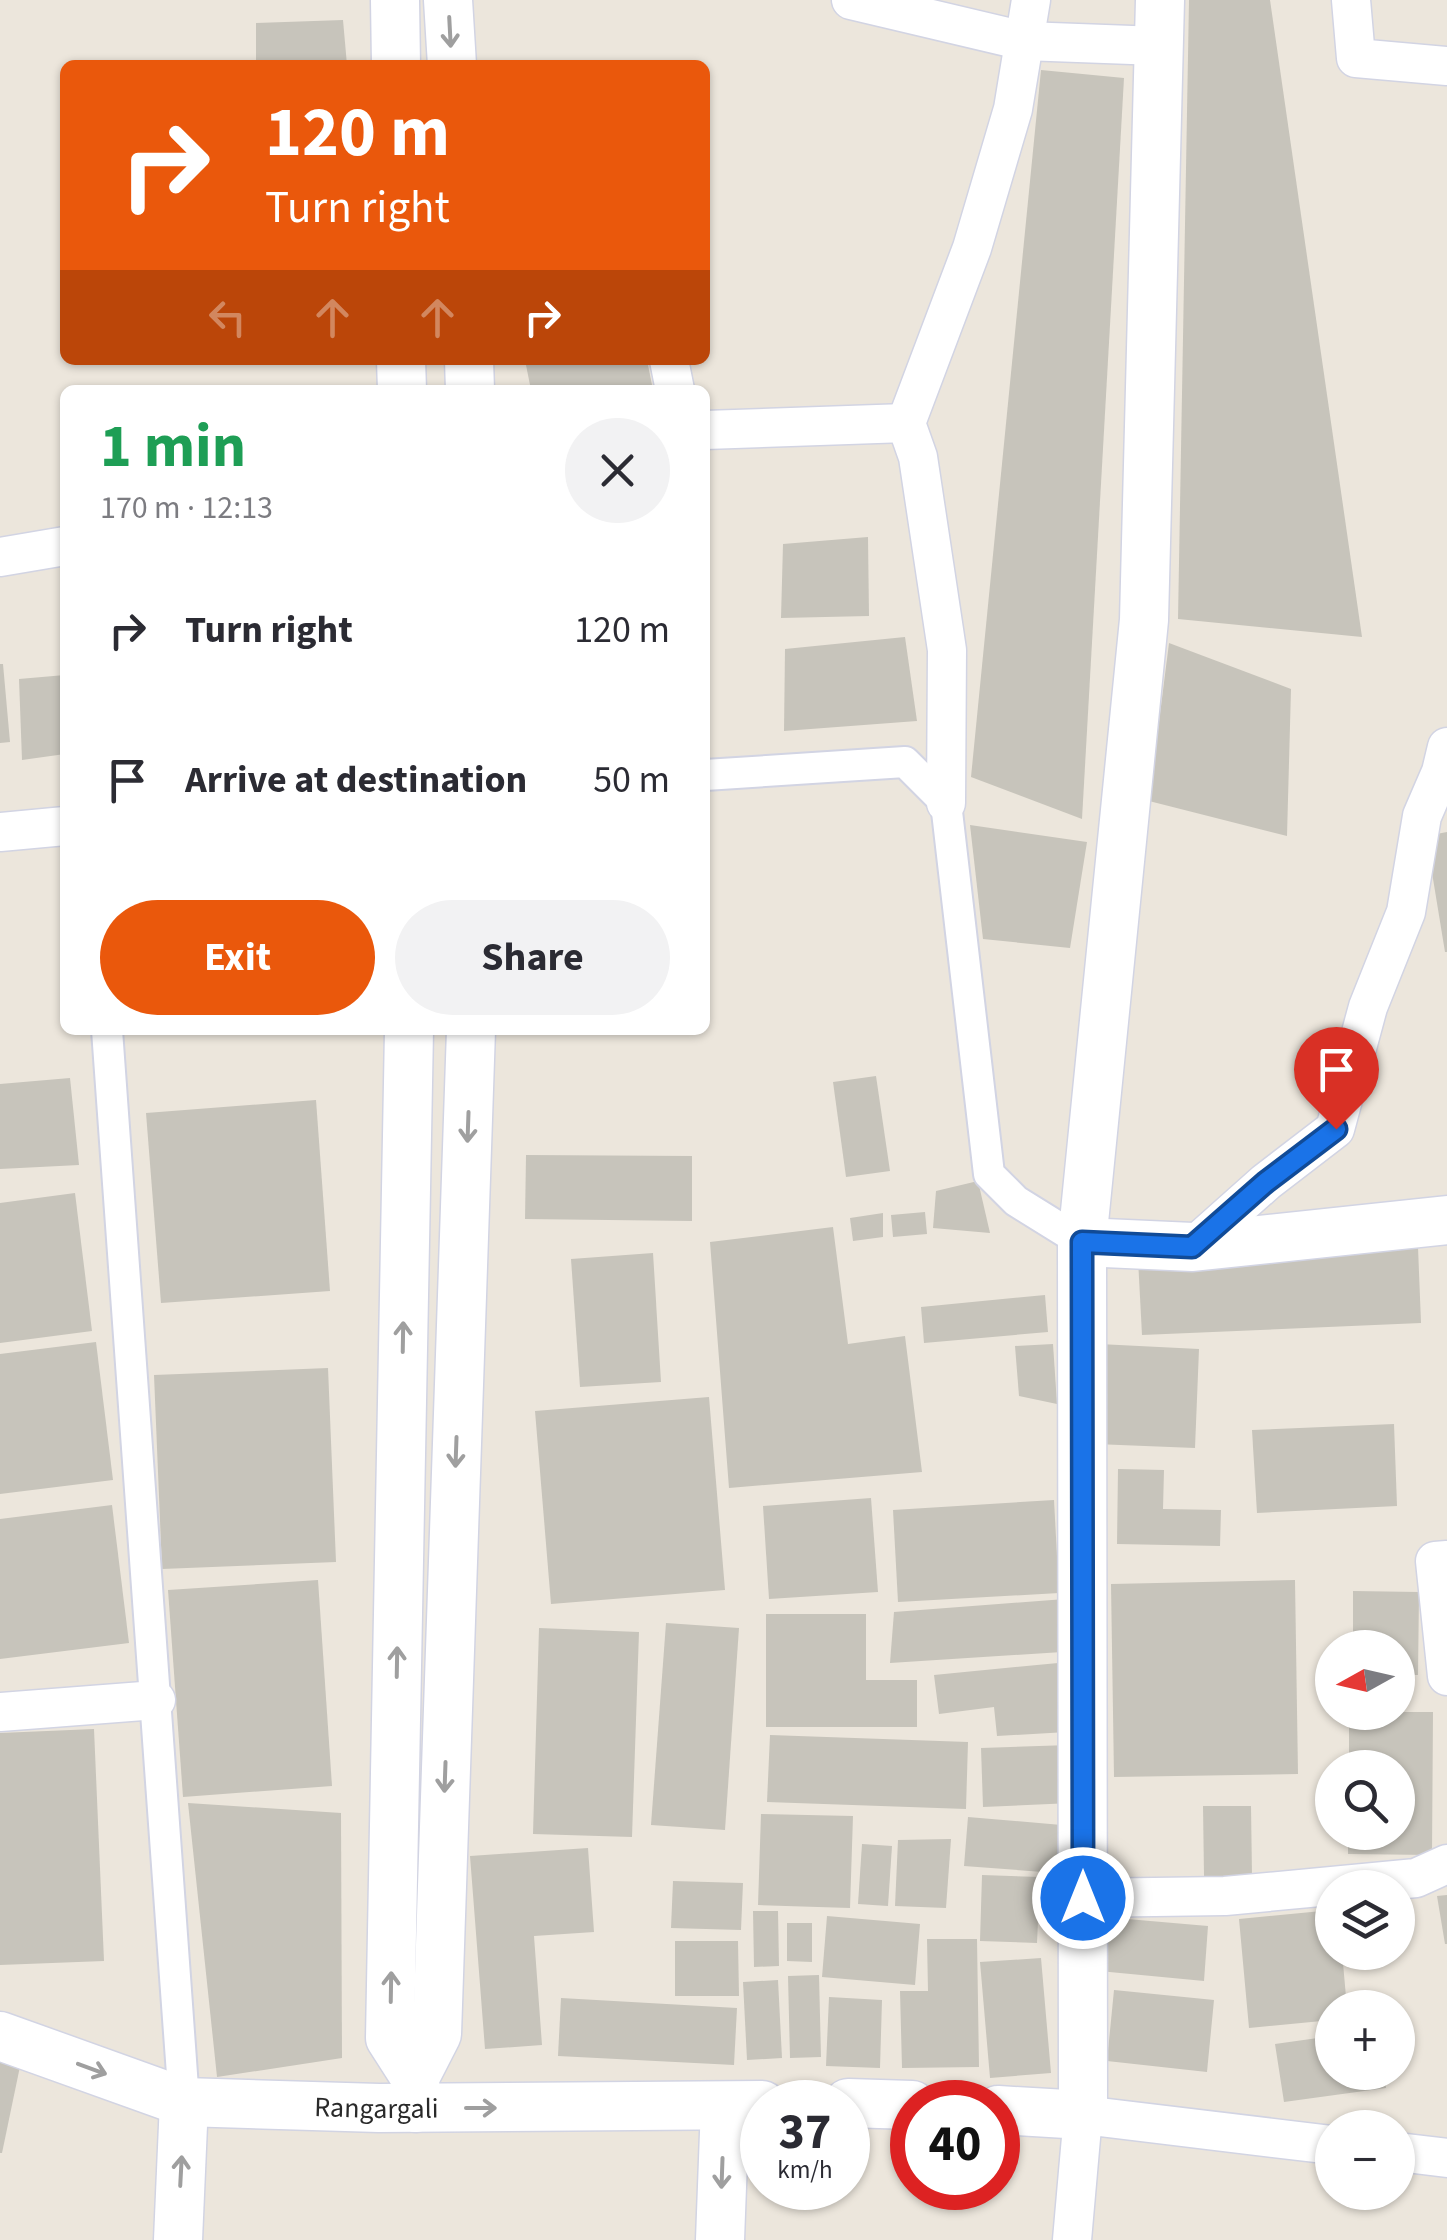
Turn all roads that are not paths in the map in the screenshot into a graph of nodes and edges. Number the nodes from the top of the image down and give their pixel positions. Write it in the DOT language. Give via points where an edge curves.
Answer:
graph roads {
  1 [pos="394,0"];
  2 [pos="448,0"];
  3 [pos="851,0"];
  4 [pos="1031,0"];
  5 [pos="1351,0"];
  6 [pos="1159,23"];
  7 [pos="1024,41"];
  8 [pos="396,60"];
  9 [pos="452,60"];
  10 [pos="1447,66"];
  11 [pos="906,424"];
  12 [pos="710,430"];
  13 [pos="60,547"];
  14 [pos="0,557"];
  15 [pos="1445,764"];
  16 [pos="710,775"];
  17 [pos="946,803"];
  18 [pos="60,826"];
  19 [pos="0,832"];
  20 [pos="108,1035"];
  21 [pos="409,1035"];
  22 [pos="471,1035"];
  23 [pos="1447,1220"];
  24 [pos="1082,1242"];
  25 [pos="1192,1247"];
  26 [pos="1447,1560"];
  27 [pos="1447,1676"];
  28 [pos="156,1700"];
  29 [pos="0,1712"];
  30 [pos="1447,1864"];
  31 [pos="1083,1898"];
  32 [pos="0,2036"];
  33 [pos="416,2093"];
  34 [pos="184,2102"];
  35 [pos="740,2105"];
  36 [pos="1020,2111"];
  37 [pos="1084,2115"];
  38 [pos="740,2128"];
  39 [pos="1315,2143"];
  40 [pos="1415,2154"];
  41 [pos="1447,2158"];
  42 [pos="178,2240"];
  43 [pos="720,2240"];
  44 [pos="1072,2240"];
  1 -- 8 [label="street"];
  2 -- 9 [label="street, one-way"];
  3 -- 7 [label="street"];
  4 -- 7 [label="street"];
  5 -- 10 [label="street" via="1356,58"];
  6 -- 7 [label="street"];
  6 -- 24 [label="street" via="1144,620"];
  7 -- 11 [label="street" via="1013,109 972,248"];
  11 -- 12 [label="street"];
  11 -- 17 [label="street" via="918,457 947,650"];
  13 -- 14 [label="street"];
  15 -- 25 [label="street" via="1422,816 1406,912 1368,1007 1336,1129"];
  16 -- 17 [label="street" via="905,762"];
  17 -- 24 [label="street" via="989,1174 1016,1200"];
  18 -- 19 [label="street"];
  20 -- 28 [label="street"];
  33 -- 21 [label="street, one-way" via="390,2038"];
  22 -- 33 [label="street, one-way" via="437,2034"];
  23 -- 25 [label="street"];
  24 -- 25 [label="street"];
  24 -- 31 [label="street"];
  26 -- 27 [label="street" via="1435,1561"];
  28 -- 29 [label="street"];
  28 -- 34 [label="street"];
  30 -- 31 [label="street" via="1416,1878 1244,1894"];
  31 -- 37 [label="street"];
  32 -- 34 [label="street, Rangargali, one-way"];
  33 -- 34 [label="street, Rangargali"];
  33 -- 35 [label="street, Rangargali, one-way"];
  42 -- 34 [label="street, one-way"];
  36 -- 37 [label="street"];
  37 -- 39 [label="street"];
  37 -- 44 [label="street"];
  38 -- 43 [label="street, one-way"];
  40 -- 41 [label="street"];
}
